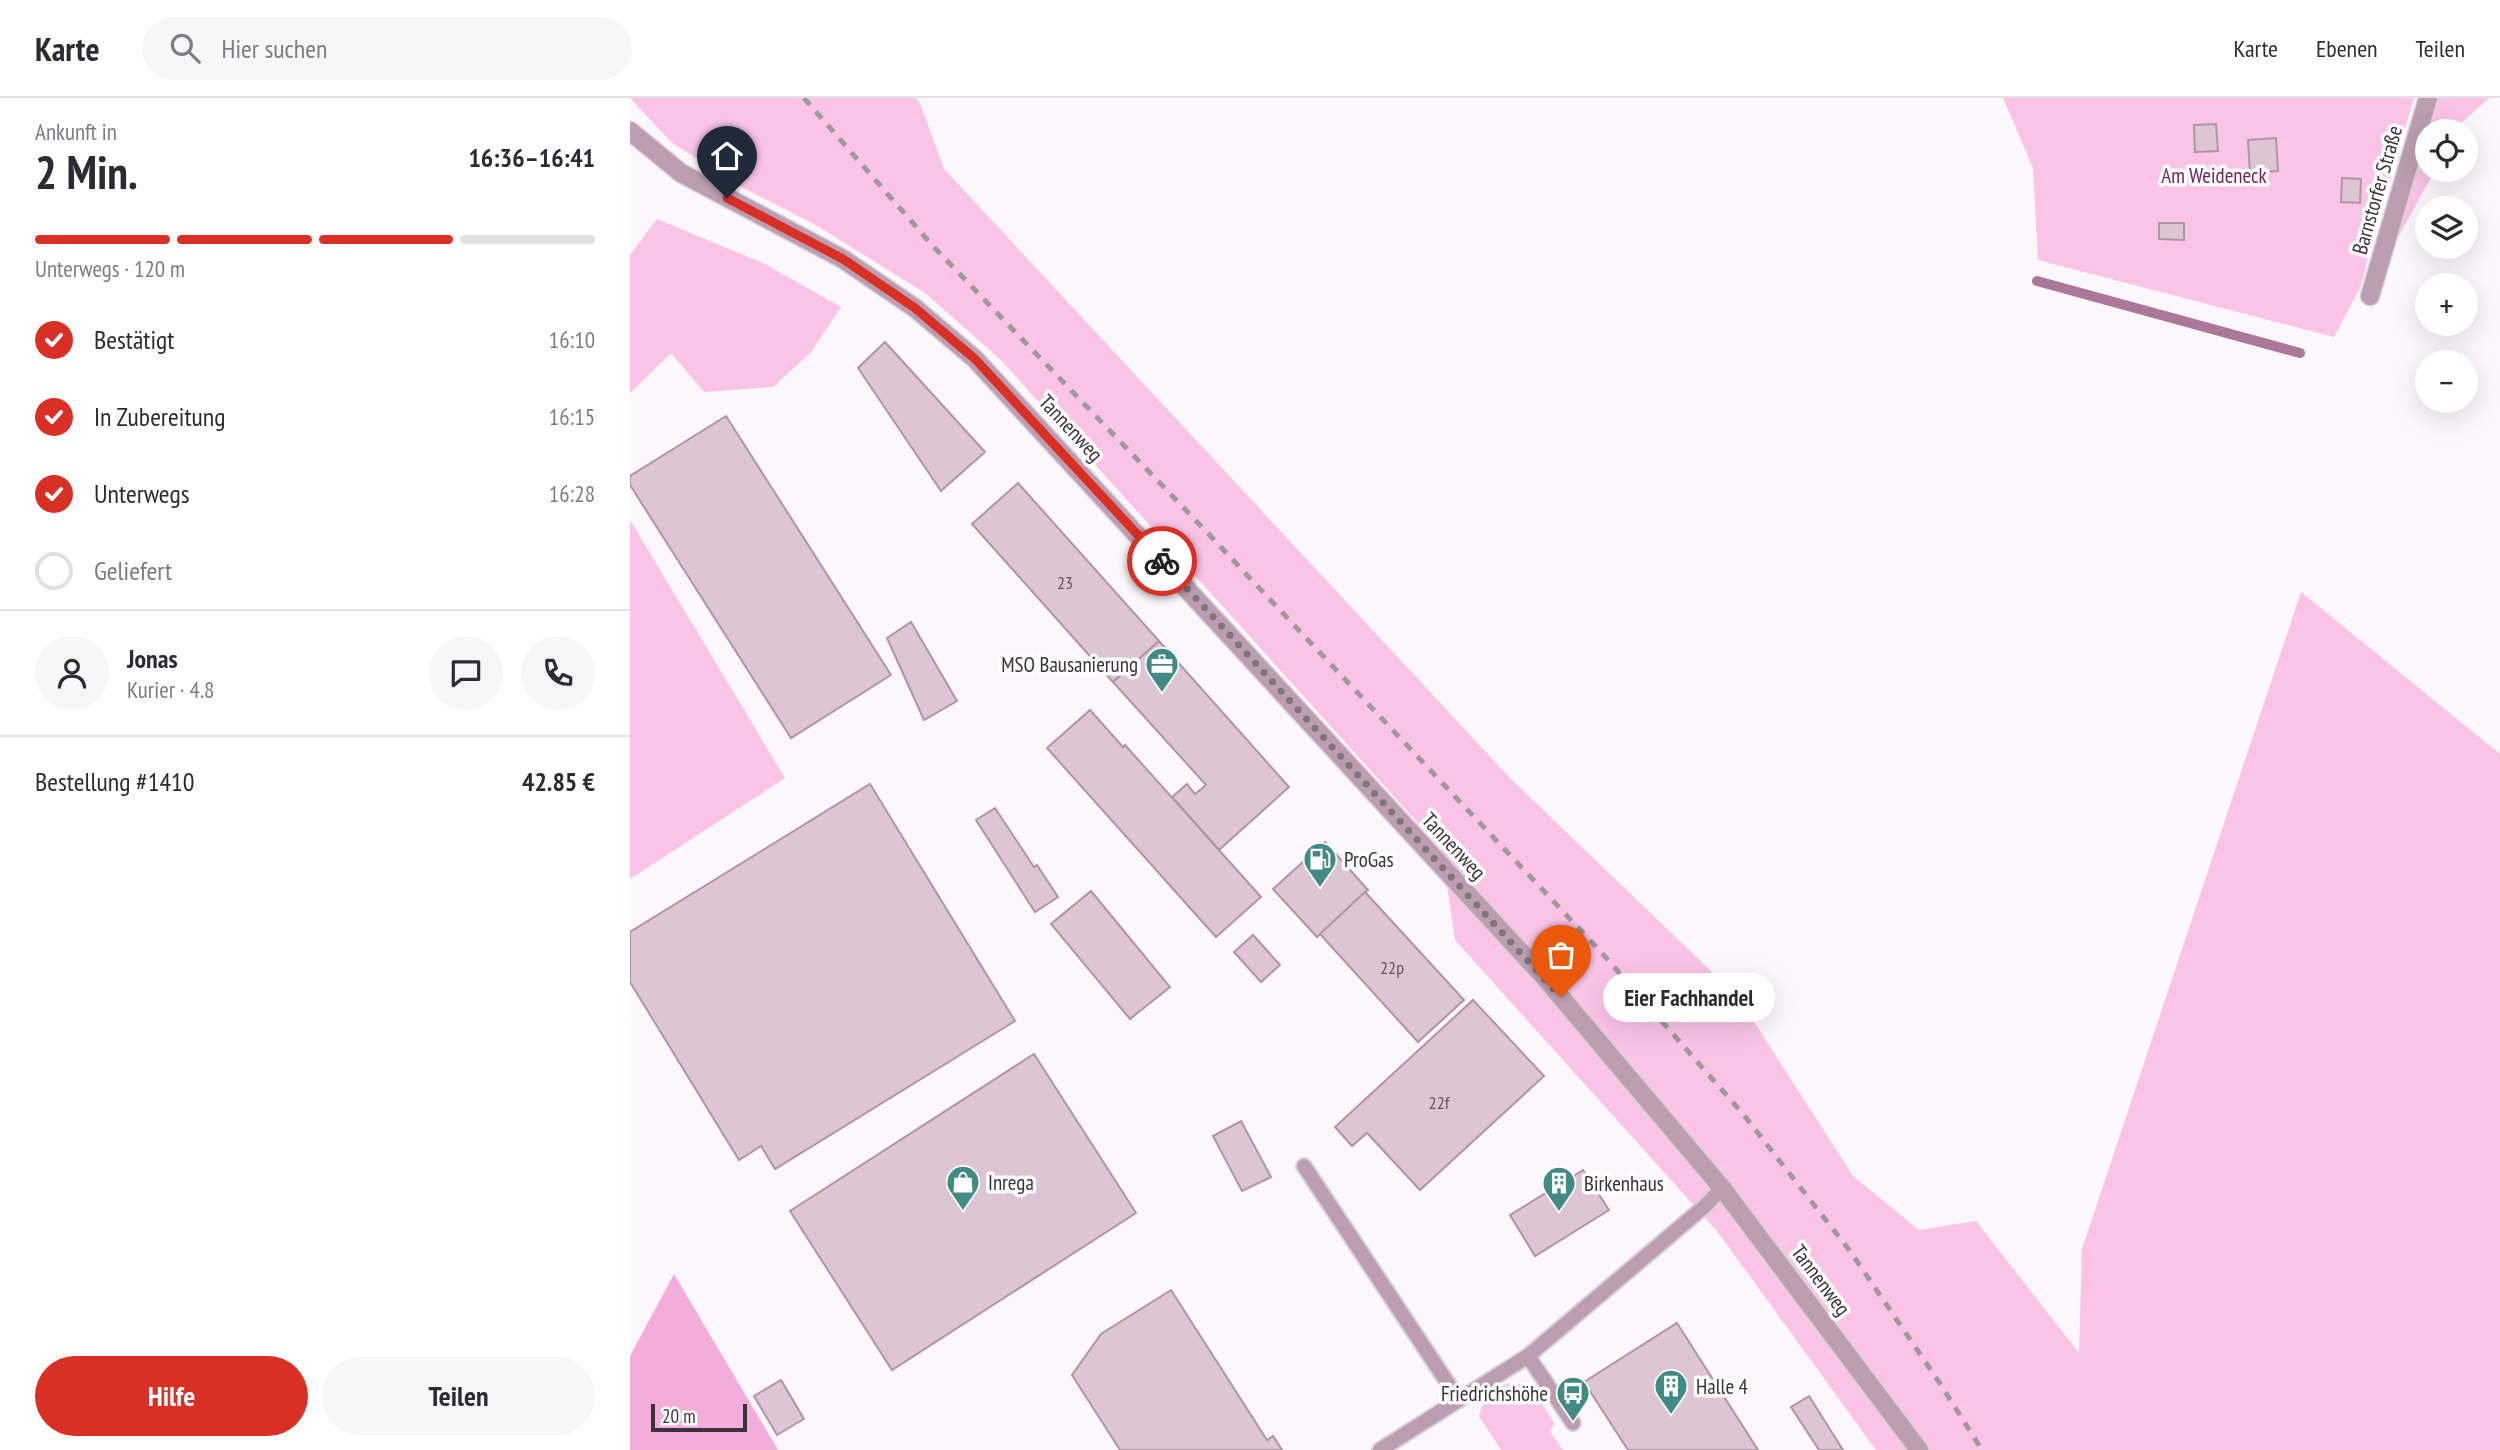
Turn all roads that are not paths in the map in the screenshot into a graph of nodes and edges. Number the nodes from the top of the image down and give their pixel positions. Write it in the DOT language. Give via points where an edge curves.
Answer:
graph roads {
  1 [pos="2428,98"];
  2 [pos="630,131"];
  3 [pos="2370,296"];
  4 [pos="1304,1167"];
  5 [pos="1722,1188"];
  6 [pos="1528,1356"];
  7 [pos="1459,1400"];
  8 [pos="1573,1423"];
  9 [pos="1380,1450"];
  10 [pos="1919,1450"];
  1 -- 3 [label="street, Barnstorfer Straße"];
  2 -- 5 [label="street, Tannenweg" via="681,173 843,259 915,308 975,359 1544,977"];
  4 -- 7 [label="lane"];
  5 -- 6 [label="lane"];
  5 -- 10 [label="street, Tannenweg"];
  6 -- 7 [label="lane"];
  6 -- 8 [label="lane"];
  7 -- 9 [label="lane"];
}
